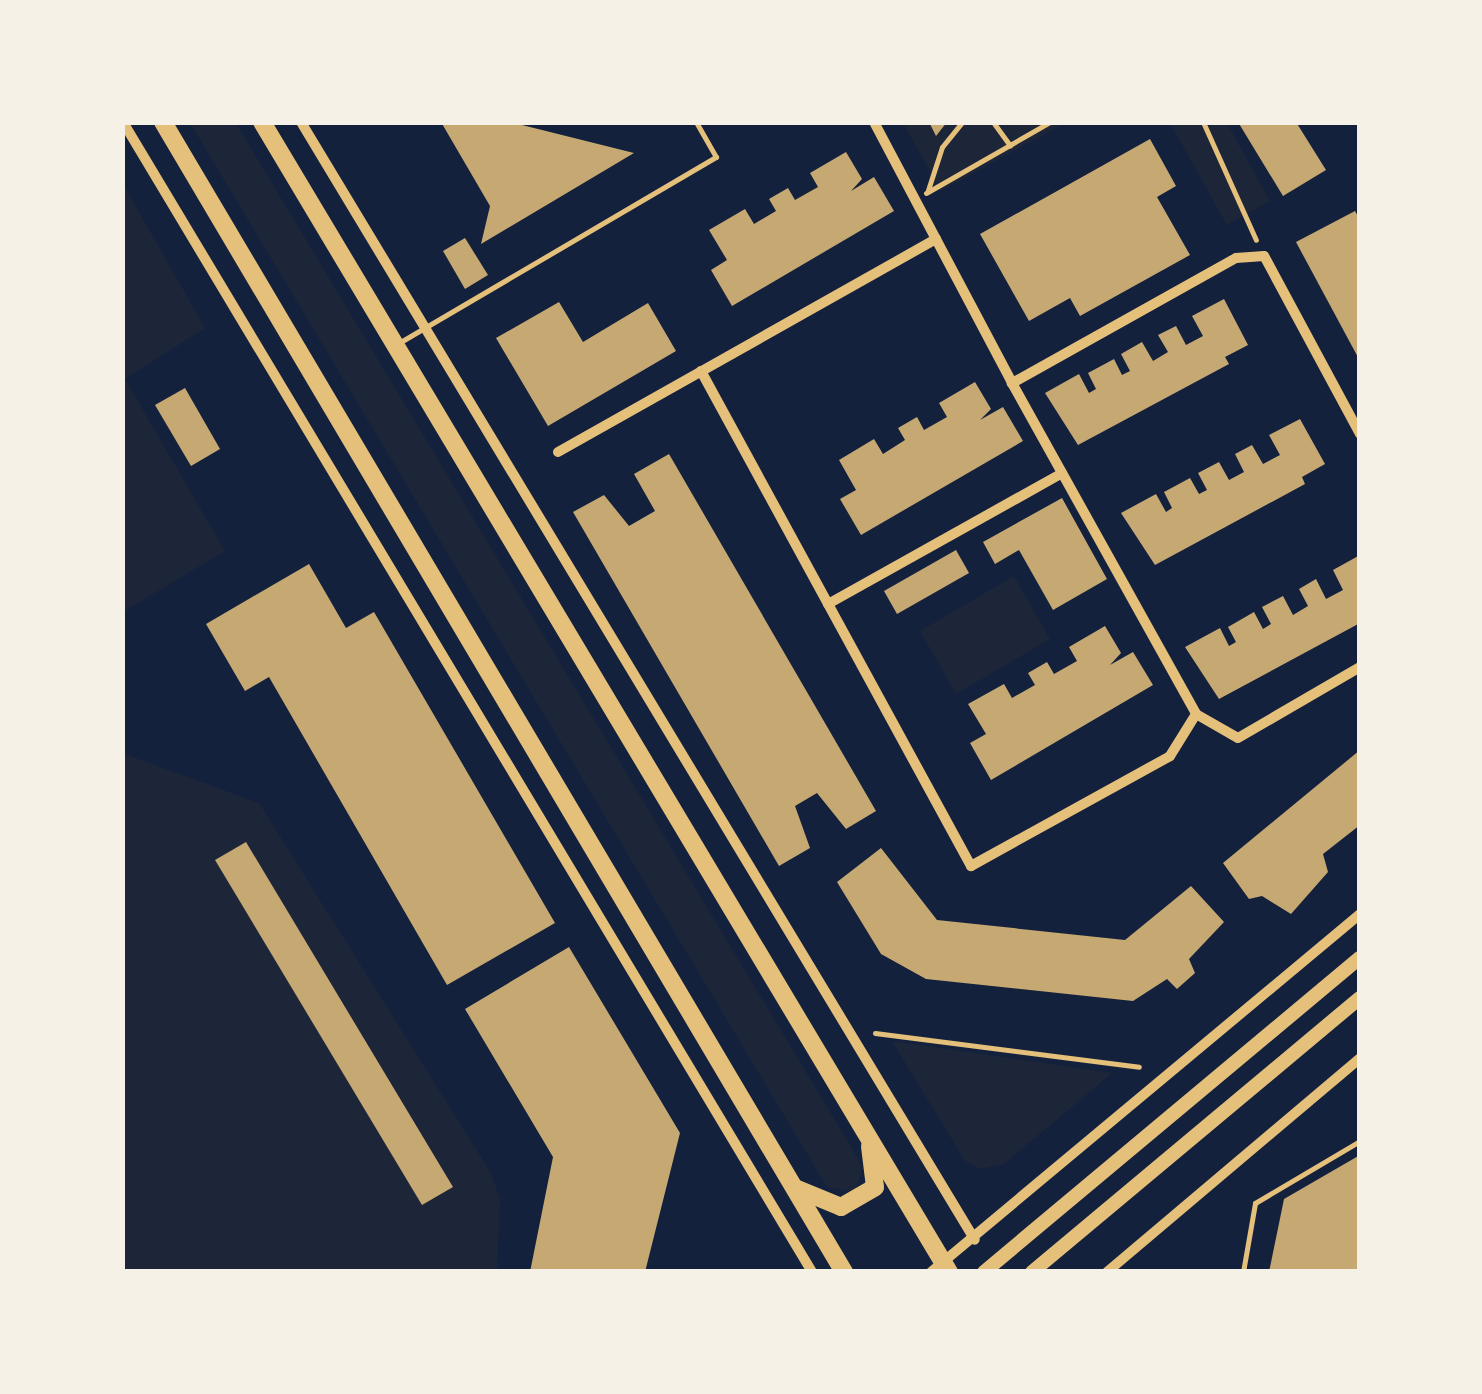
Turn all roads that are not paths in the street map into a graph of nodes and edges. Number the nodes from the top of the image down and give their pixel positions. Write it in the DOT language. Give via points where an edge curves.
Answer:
graph roads {
  1 [pos="123,122"];
  2 [pos="163,122"];
  3 [pos="262,122"];
  4 [pos="301,122"];
  5 [pos="696,122"];
  6 [pos="874,122"];
  7 [pos="936,239"];
  8 [pos="425,328"];
  9 [pos="394,346"];
  10 [pos="701,371"];
  11 [pos="1012,383"];
  12 [pos="1360,434"];
  13 [pos="558,452"];
  14 [pos="1062,473"];
  15 [pos="828,604"];
  16 [pos="1360,667"];
  17 [pos="1196,714"];
  18 [pos="1360,914"];
  19 [pos="1360,958"];
  20 [pos="1360,998"];
  21 [pos="1360,1058"];
  22 [pos="870,1140"];
  23 [pos="1360,1140"];
  24 [pos="796,1188"];
  25 [pos="975,1240"];
  26 [pos="941,1269"];
  27 [pos="812,1272"];
  28 [pos="844,1272"];
  29 [pos="984,1272"];
  30 [pos="1032,1272"];
  31 [pos="1107,1272"];
  32 [pos="1243,1272"];
  1 -- 27 [label="street"];
  2 -- 24 [label="main road"];
  3 -- 9 [label="main road"];
  4 -- 8 [label="street"];
  5 -- 8 [label="lane" via="716,157"];
  6 -- 7 [label="street"];
  7 -- 10 [label="street"];
  7 -- 11 [label="street"];
  8 -- 9 [label="lane"];
  8 -- 25 [label="street"];
  9 -- 22 [label="main road"];
  10 -- 13 [label="street"];
  10 -- 15 [label="street"];
  11 -- 12 [label="street" via="1236,258 1264,256"];
  11 -- 14 [label="street"];
  14 -- 15 [label="street"];
  14 -- 17 [label="street"];
  15 -- 17 [label="street" via="972,866 1170,756"];
  16 -- 17 [label="street" via="1238,738"];
  18 -- 25 [label="street"];
  19 -- 29 [label="street"];
  20 -- 30 [label="street"];
  21 -- 31 [label="street"];
  22 -- 24 [label="main road" via="874,1187 842,1207"];
  22 -- 26 [label="main road"];
  23 -- 32 [label="lane" via="1256,1202"];
  24 -- 28 [label="main road"];
  25 -- 26 [label="street"];
}
